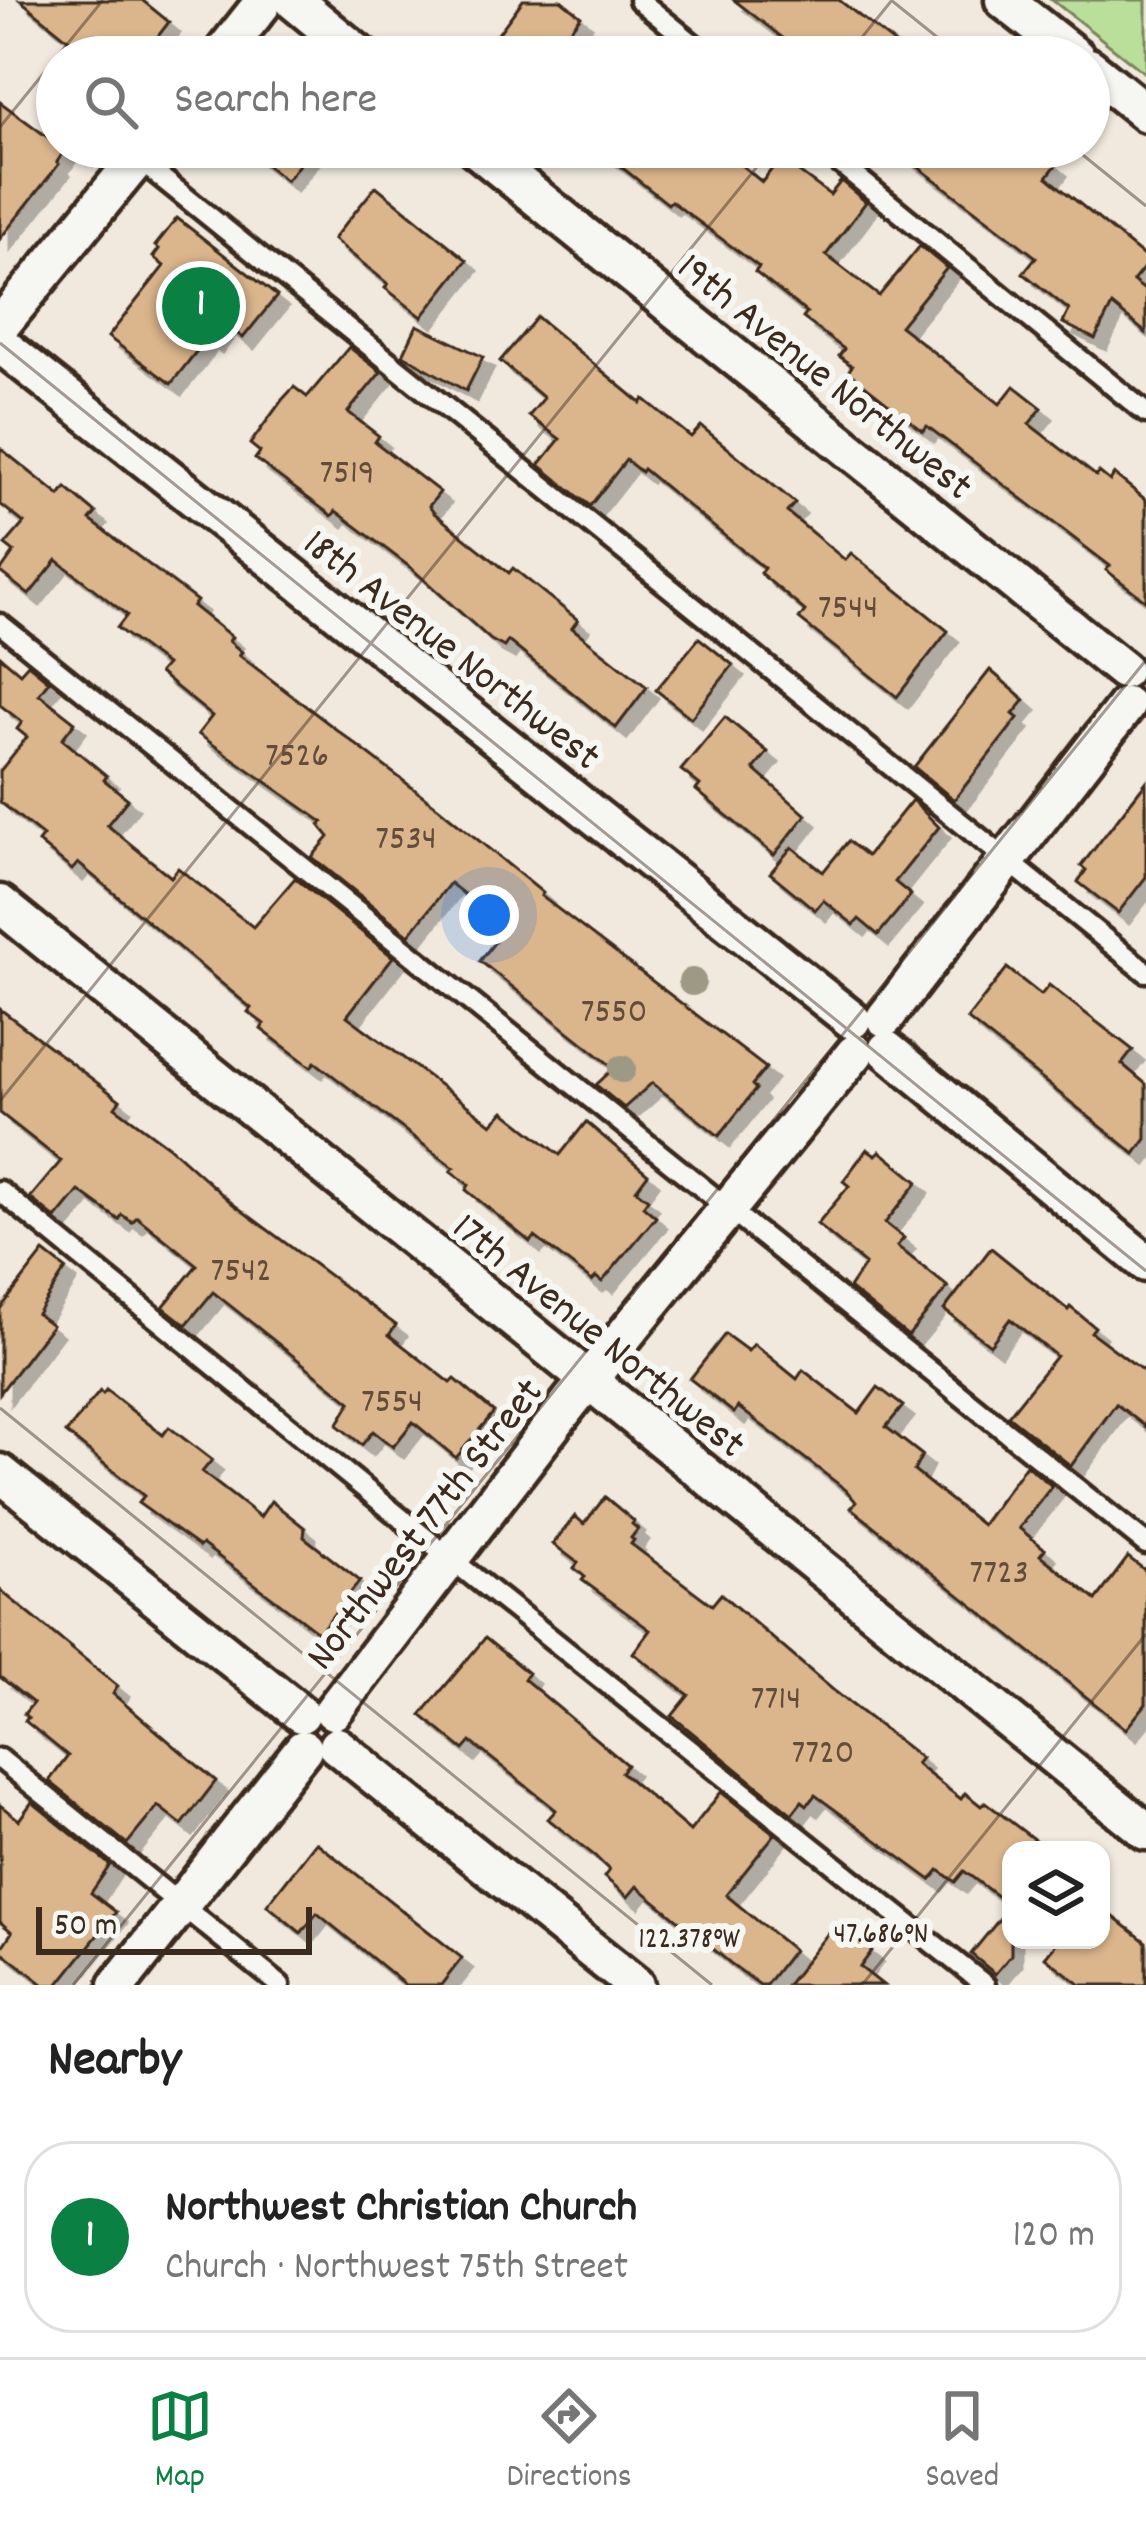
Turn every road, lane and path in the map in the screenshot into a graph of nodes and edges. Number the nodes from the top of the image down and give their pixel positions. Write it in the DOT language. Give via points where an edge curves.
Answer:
graph roads {
  1 [pos="640,0"];
  2 [pos="1004,0"];
  3 [pos="277,1"];
  4 [pos="241,36"];
  5 [pos="330,36"];
  6 [pos="684,36"];
  7 [pos="1049,36"];
  8 [pos="1110,84"];
  9 [pos="1146,112"];
  10 [pos="130,168"];
  11 [pos="160,168"];
  12 [pos="500,168"];
  13 [pos="846,168"];
  14 [pos="0,326"];
  15 [pos="0,344"];
  16 [pos="1146,413"];
  17 [pos="0,624"];
  18 [pos="1135,688"];
  19 [pos="1007,860"];
  20 [pos="0,904"];
  21 [pos="1146,972"];
  22 [pos="870,1035"];
  23 [pos="0,1191"];
  24 [pos="728,1208"];
  25 [pos="1146,1263"];
  26 [pos="588,1380"];
  27 [pos="0,1473"];
  28 [pos="1146,1544"];
  29 [pos="451,1559"];
  30 [pos="319,1730"];
  31 [pos="0,1760"];
  32 [pos="1146,1831"];
  33 [pos="180,1904"];
  34 [pos="118,1985"];
  35 [pos="280,1985"];
  36 [pos="635,1985"];
  37 [pos="985,1985"];
  1 -- 6 [label="lane"];
  2 -- 7 [label="street"];
  3 -- 4 [label="street"];
  3 -- 5 [label="street"];
  8 -- 9 [label="street"];
  10 -- 14 [label="street"];
  11 -- 19 [label="lane"];
  12 -- 18 [label="street, 19th Avenue Northwest"];
  13 -- 16 [label="lane"];
  15 -- 22 [label="street, 18th Avenue Northwest"];
  17 -- 24 [label="lane"];
  18 -- 19 [label="street, Northwest 77th Street"];
  19 -- 21 [label="lane"];
  19 -- 22 [label="street, Northwest 77th Street"];
  20 -- 26 [label="street, 17th Avenue Northwest"];
  22 -- 24 [label="street, Northwest 77th Street"];
  22 -- 25 [label="street, 18th Avenue Northwest"];
  23 -- 29 [label="lane"];
  24 -- 26 [label="street, Northwest 77th Street"];
  24 -- 28 [label="lane"];
  26 -- 29 [label="street, Northwest 77th Street"];
  26 -- 32 [label="street, 17th Avenue Northwest"];
  27 -- 30 [label="street"];
  29 -- 30 [label="street, Northwest 77th Street"];
  29 -- 37 [label="lane"];
  30 -- 33 [label="street, Northwest 77th Street"];
  30 -- 36 [label="street"];
  31 -- 33 [label="lane"];
  33 -- 34 [label="street, Northwest 77th Street"];
  33 -- 35 [label="lane"];
}
